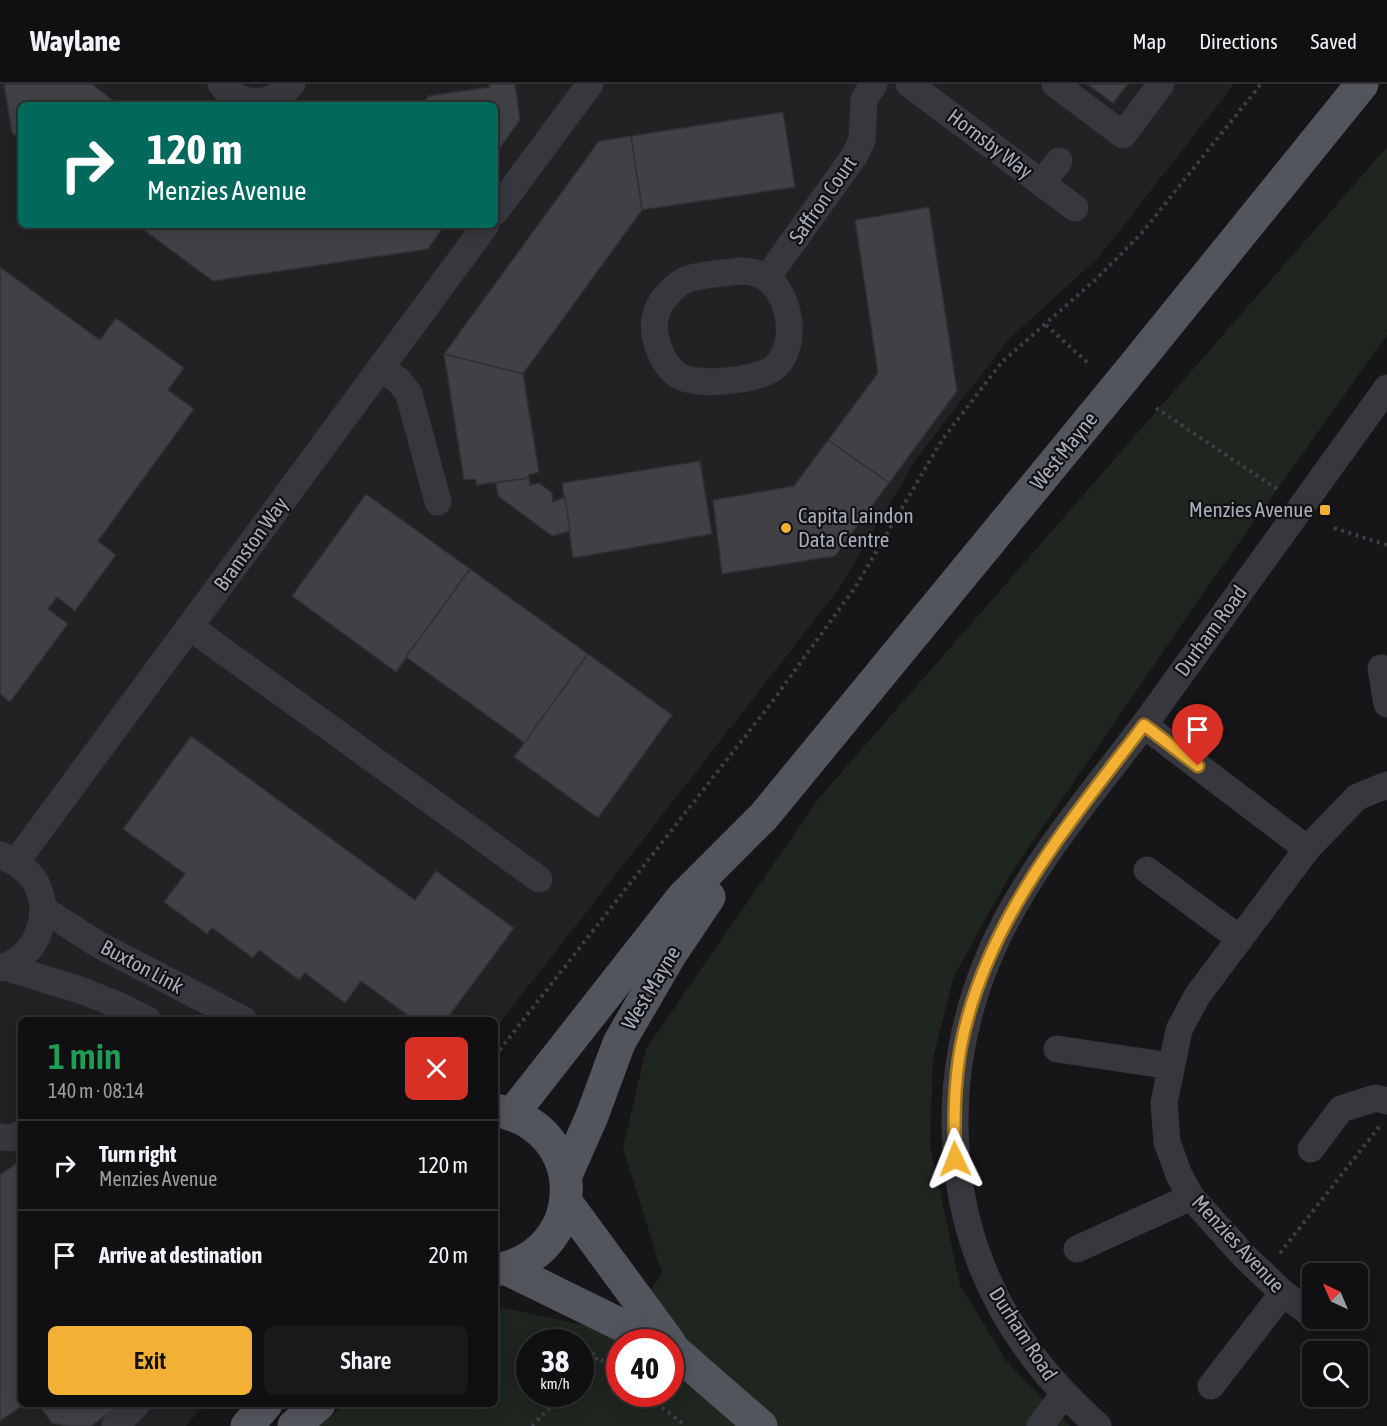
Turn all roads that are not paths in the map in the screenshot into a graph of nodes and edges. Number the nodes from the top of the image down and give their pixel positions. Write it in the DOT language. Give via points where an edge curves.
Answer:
graph roads {
  1 [pos="292,84"];
  2 [pos="590,84"];
  3 [pos="874,84"];
  4 [pos="909,84"];
  5 [pos="1055,84"];
  6 [pos="1161,84"];
  7 [pos="1362,84"];
  8 [pos="221,85"];
  9 [pos="1059,161"];
  10 [pos="1042,183"];
  11 [pos="498,208"];
  12 [pos="1075,208"];
  13 [pos="484,228"];
  14 [pos="767,278"];
  15 [pos="381,367"];
  16 [pos="1387,388"];
  17 [pos="438,502"];
  18 [pos="190,627"];
  19 [pos="1381,668"];
  20 [pos="1387,704"];
  21 [pos="1144,725"];
  22 [pos="1387,785"];
  23 [pos="764,816"];
  24 [pos="1307,849"];
  25 [pos="8,859"];
  26 [pos="1147,870"];
  27 [pos="539,879"];
  28 [pos="43,909"];
  29 [pos="1240,939"];
  30 [pos="3,968"];
  31 [pos="142,1017"];
  32 [pos="238,1017"];
  33 [pos="1057,1049"];
  34 [pos="1171,1066"];
  35 [pos="504,1111"];
  36 [pos="1383,1114"];
  37 [pos="18,1135"];
  38 [pos="0,1137"];
  39 [pos="1311,1149"];
  40 [pos="566,1189"];
  41 [pos="1191,1197"];
  42 [pos="1077,1249"];
  43 [pos="500,1269"];
  44 [pos="1283,1293"];
  45 [pos="1302,1307"];
  46 [pos="631,1329"];
  47 [pos="657,1329"];
  48 [pos="684,1360"];
  49 [pos="1211,1386"];
  50 [pos="1064,1394"];
  51 [pos="133,1407"];
  52 [pos="263,1407"];
  53 [pos="316,1407"];
  54 [pos="115,1426"];
  55 [pos="247,1426"];
  56 [pos="294,1426"];
  57 [pos="761,1426"];
  58 [pos="1040,1426"];
  59 [pos="1098,1426"];
  1 -- 8 [label="street" via="269,100 253,102 237,97"];
  2 -- 11 [label="street"];
  3 -- 14 [label="street, Saffron Court" via="864,99 862,140 855,155"];
  4 -- 10 [label="street, Hornsby Way"];
  5 -- 6 [label="street" via="1124,135"];
  7 -- 23 [label="main road, West Mayne"];
  9 -- 10 [label="street, Hornsby Way"];
  10 -- 12 [label="street, Hornsby Way"];
  13 -- 15 [label="street, Bramston Way"];
  14 -- 14 [label="street" via="779,291 787,311 788,340 776,365 753,377 715,382 688,380 669,367 654,326 668,294 682,282 697,277 753,271"];
  15 -- 17 [label="street" via="409,394"];
  15 -- 18 [label="street, Bramston Way"];
  16 -- 21 [label="street, Durham Road"];
  18 -- 25 [label="street, Bramston Way"];
  18 -- 27 [label="street"];
  19 -- 20 [label="street"];
  21 -- 24 [label="street"];
  21 -- 50 [label="street, Durham Road" via="1033,876 994,945 961,1045 955,1086 955,1159 964,1208 984,1273 1030,1353"];
  22 -- 24 [label="street, Menzies Avenue" via="1357,797"];
  23 -- 35 [label="main road, West Mayne" via="682,898"];
  23 -- 40 [label="main road, West Mayne" via="670,955 619,1042"];
  24 -- 29 [label="street, Menzies Avenue"];
  25 -- 28 [label="street" via="33,879"];
  26 -- 29 [label="street"];
  28 -- 30 [label="street" via="33,946"];
  28 -- 32 [label="street, Buxton Link" via="99,945"];
  29 -- 34 [label="street, Menzies Avenue" via="1197,996 1179,1030"];
  30 -- 31 [label="street, Buxton Link" via="80,990"];
  33 -- 34 [label="street"];
  34 -- 41 [label="street, Menzies Avenue" via="1164,1103 1167,1142"];
  35 -- 40 [label="main road" via="532,1123 548,1137 559,1155"];
  36 -- 39 [label="street" via="1376,1098 1341,1109"];
  37 -- 38 [label="street"];
  40 -- 43 [label="main road, West Mayne" via="559,1224 545,1244 527,1259"];
  40 -- 47 [label="main road"];
  41 -- 42 [label="street"];
  41 -- 44 [label="street, Menzies Avenue"];
  43 -- 46 [label="main road"];
  44 -- 45 [label="street, Menzies Avenue"];
  44 -- 49 [label="street"];
  48 -- 57 [label="main road"];
  50 -- 58 [label="street"];
  50 -- 59 [label="street, Durham Road"];
  51 -- 54 [label="street"];
  52 -- 55 [label="main road"];
  53 -- 56 [label="main road"];
}
